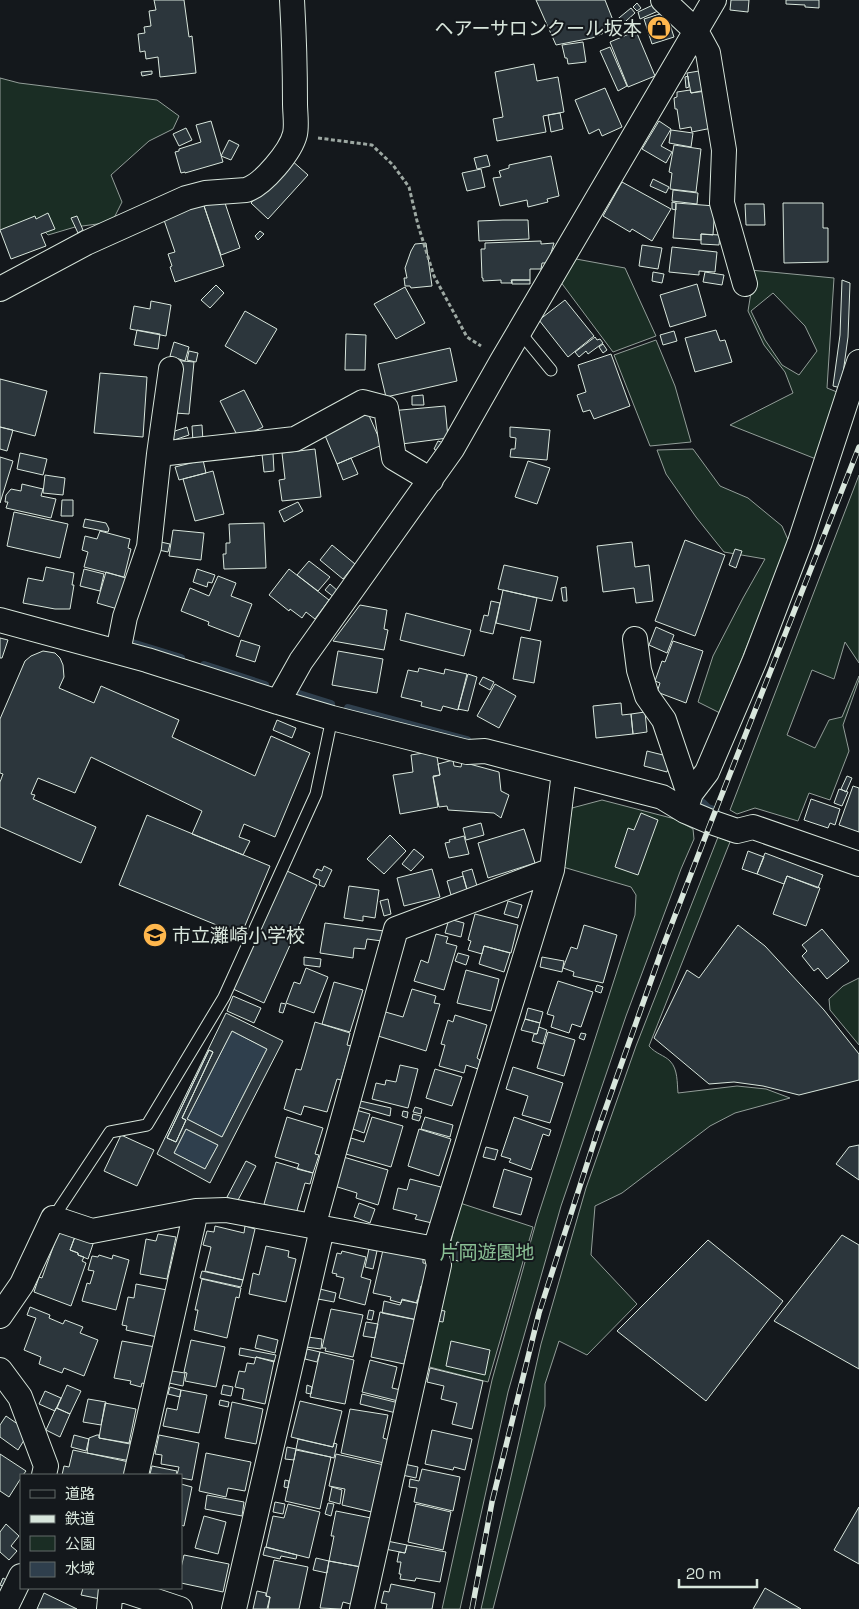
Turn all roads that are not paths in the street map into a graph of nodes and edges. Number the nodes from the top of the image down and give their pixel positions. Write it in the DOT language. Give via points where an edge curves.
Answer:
graph roads {
  1 [pos="292,0"];
  2 [pos="664,0"];
  3 [pos="714,0"];
  4 [pos="696,31"];
  5 [pos="745,284"];
  6 [pos="0,289"];
  7 [pos="519,331"];
  8 [pos="859,362"];
  9 [pos="171,369"];
  10 [pos="551,370"];
  11 [pos="159,454"];
  12 [pos="431,480"];
  13 [pos="0,620"];
  14 [pos="635,639"];
  15 [pos="118,652"];
  16 [pos="278,702"];
  17 [pos="332,718"];
  18 [pos="564,772"];
  19 [pos="688,802"];
  20 [pos="859,864"];
  21 [pos="552,870"];
  22 [pos="196,1211"];
  23 [pos="53,1218"];
  24 [pos="318,1228"];
  25 [pos="435,1249"];
  26 [pos="0,1316"];
  27 [pos="0,1370"];
  28 [pos="44,1474"];
  29 [pos="136,1474"];
  30 [pos="20,1578"];
  31 [pos="111,1589"];
  32 [pos="120,1589"];
  33 [pos="6,1609"];
  34 [pos="109,1609"];
  35 [pos="180,1609"];
  36 [pos="234,1609"];
  37 [pos="362,1609"];
  1 -- 6 [label="street" via="296,55 295,134 284,156 258,184 252,188 186,198 86,243"];
  2 -- 4 [label="street"];
  3 -- 4 [label="street"];
  4 -- 5 [label="street" via="708,53 724,150 722,203"];
  4 -- 7 [label="street"];
  7 -- 10 [label="lane"];
  7 -- 12 [label="street" via="452,450"];
  8 -- 19 [label="street" via="800,542 755,660 707,772"];
  9 -- 11 [label="street"];
  11 -- 12 [label="street" via="295,439 363,402 386,408 394,458"];
  11 -- 15 [label="street" via="149,546 125,618"];
  12 -- 16 [label="street" via="301,661"];
  13 -- 15 [label="street"];
  14 -- 19 [label="street" via="647,696 664,720 687,788"];
  15 -- 16 [label="street"];
  16 -- 17 [label="street"];
  17 -- 18 [label="street" via="467,752 485,750"];
  17 -- 23 [label="lane" via="316,794 224,997 147,1124 110,1132"];
  18 -- 19 [label="street"];
  18 -- 21 [label="street"];
  19 -- 20 [label="street" via="710,822 737,831 753,827"];
  21 -- 24 [label="street" via="396,928"];
  21 -- 25 [label="street"];
  22 -- 23 [label="street" via="92,1231"];
  22 -- 24 [label="street" via="226,1210"];
  22 -- 29 [label="street"];
  23 -- 26 [label="street" via="22,1284"];
  24 -- 25 [label="street"];
  24 -- 36 [label="street"];
  25 -- 37 [label="street" via="439,1265"];
  27 -- 28 [label="street" via="20,1397 46,1466"];
  30 -- 33 [label="street"];
  31 -- 34 [label="street"];
  32 -- 35 [label="street"];
}
